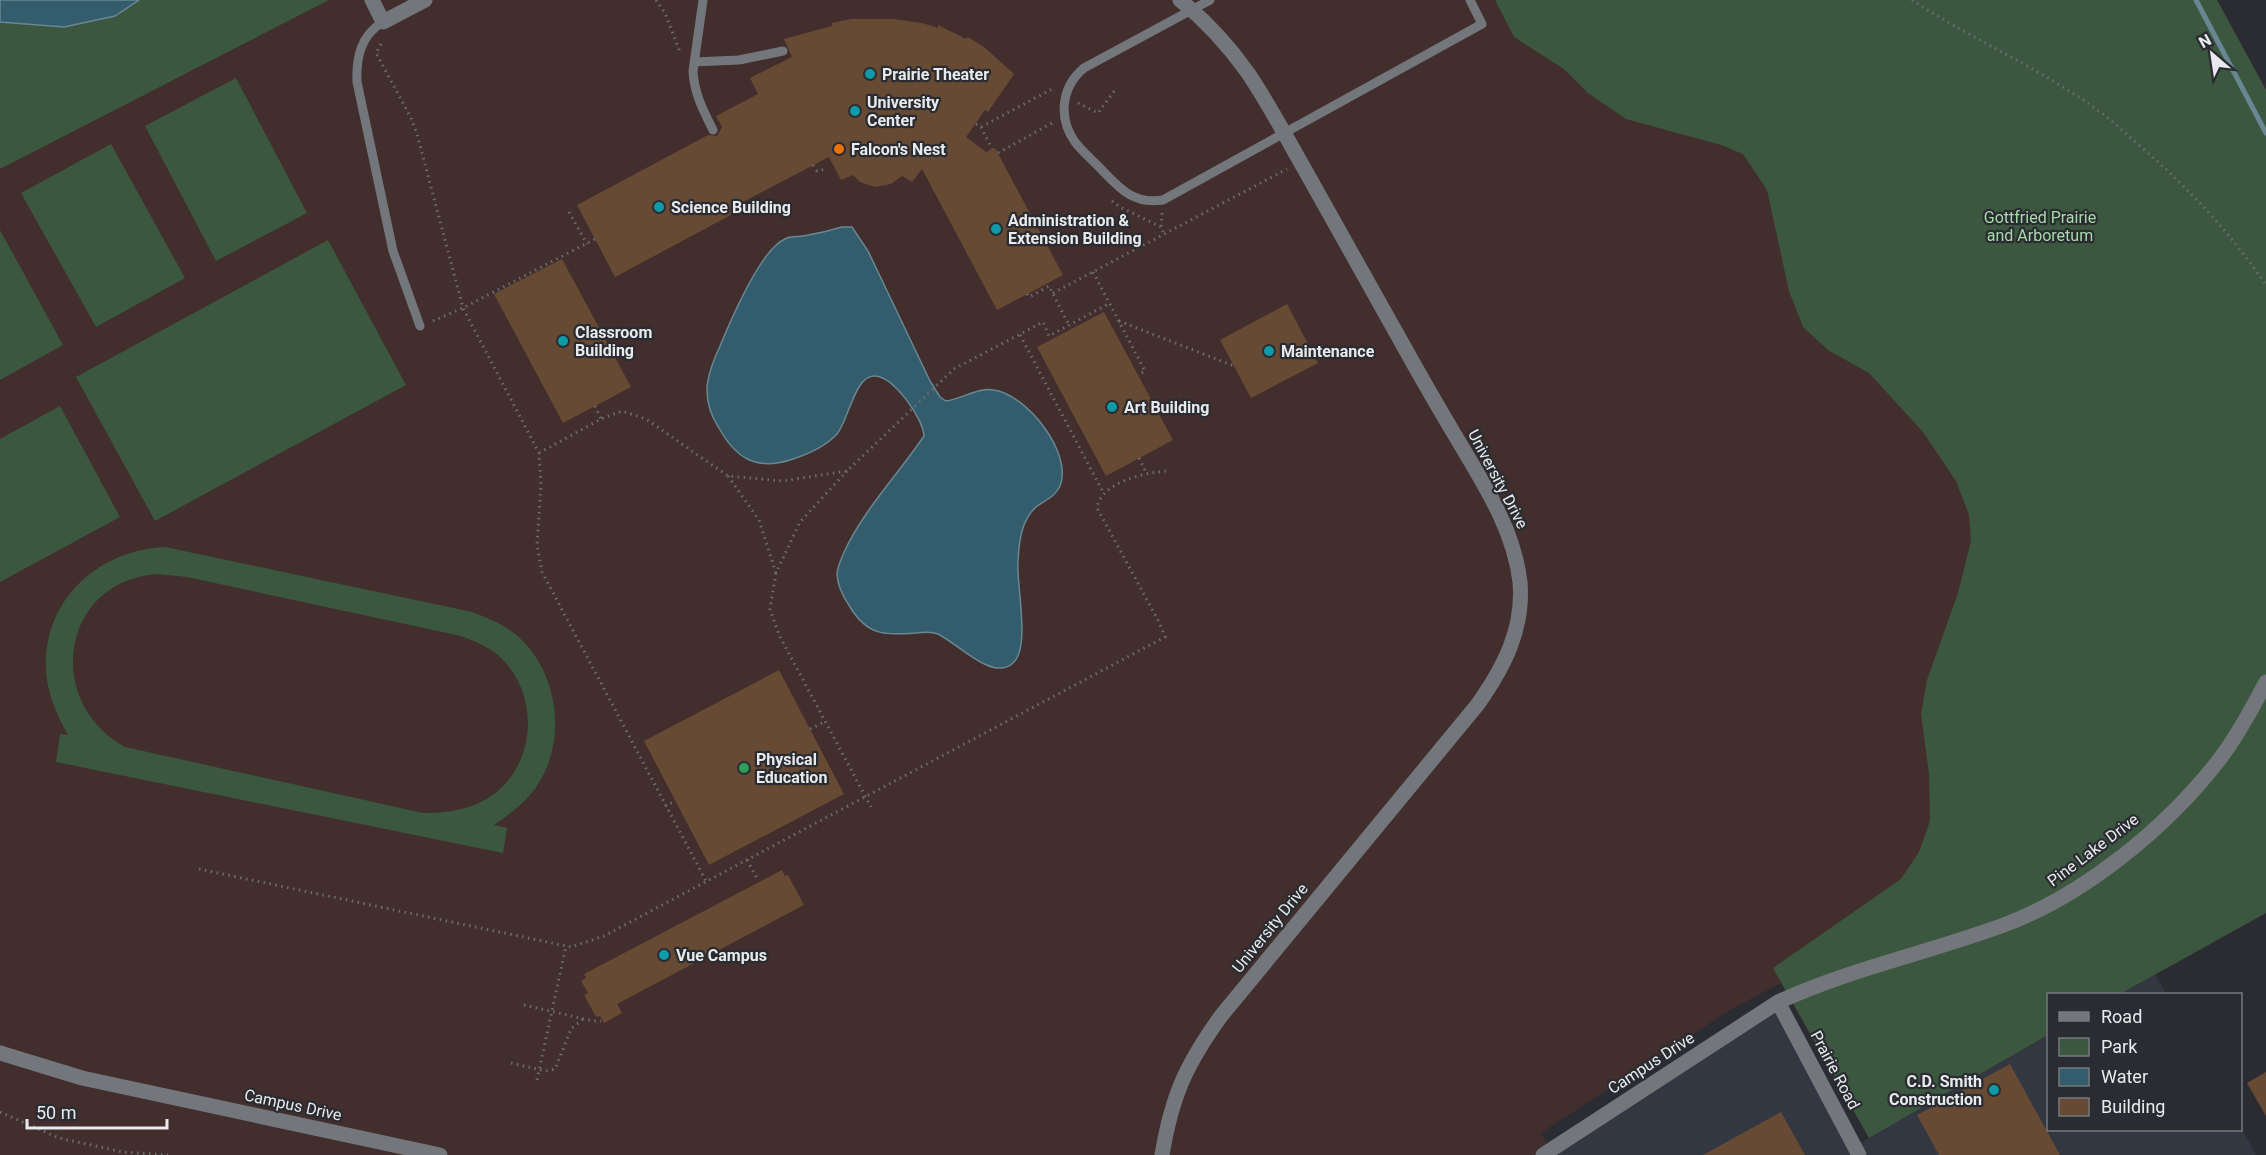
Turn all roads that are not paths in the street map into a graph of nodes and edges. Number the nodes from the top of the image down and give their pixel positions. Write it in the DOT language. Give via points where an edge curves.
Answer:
graph roads {
  1 [pos="372,0"];
  2 [pos="425,0"];
  3 [pos="703,0"];
  4 [pos="1180,0"];
  5 [pos="1210,0"];
  6 [pos="1470,0"];
  7 [pos="1192,10"];
  8 [pos="383,22"];
  9 [pos="783,51"];
  10 [pos="694,62"];
  11 [pos="713,130"];
  12 [pos="1285,132"];
  13 [pos="420,326"];
  14 [pos="2266,682"];
  15 [pos="1778,1002"];
  16 [pos="0,1053"];
  17 [pos="440,1155"];
  18 [pos="1162,1155"];
  19 [pos="1543,1155"];
  20 [pos="1859,1155"];
  1 -- 8 [label="street"];
  2 -- 8 [label="street"];
  3 -- 10 [label="lane"];
  4 -- 7 [label="street, University Drive"];
  5 -- 7 [label="lane"];
  6 -- 12 [label="lane" via="1482,24"];
  7 -- 12 [label="street, University Drive" via="1231,51"];
  7 -- 12 [label="lane" via="1084,68 1073,79 1065,99 1064,118 1076,143 1127,194 1145,202 1162,200"];
  8 -- 13 [label="lane" via="364,39 356,66 357,81 393,251"];
  9 -- 10 [label="lane" via="739,60"];
  10 -- 11 [label="lane" via="696,93"];
  12 -- 18 [label="street, University Drive" via="1489,493 1514,551 1520,584 1518,619 1509,654 1478,704 1202,1042 1180,1084"];
  14 -- 15 [label="street, Pine Lake Drive" via="2223,754 2201,781 2139,841 2078,887 2004,925 1849,973"];
  15 -- 19 [label="street, Campus Drive"];
  15 -- 20 [label="street, Prairie Road"];
  16 -- 17 [label="street, Campus Drive" via="82,1078"];
}
